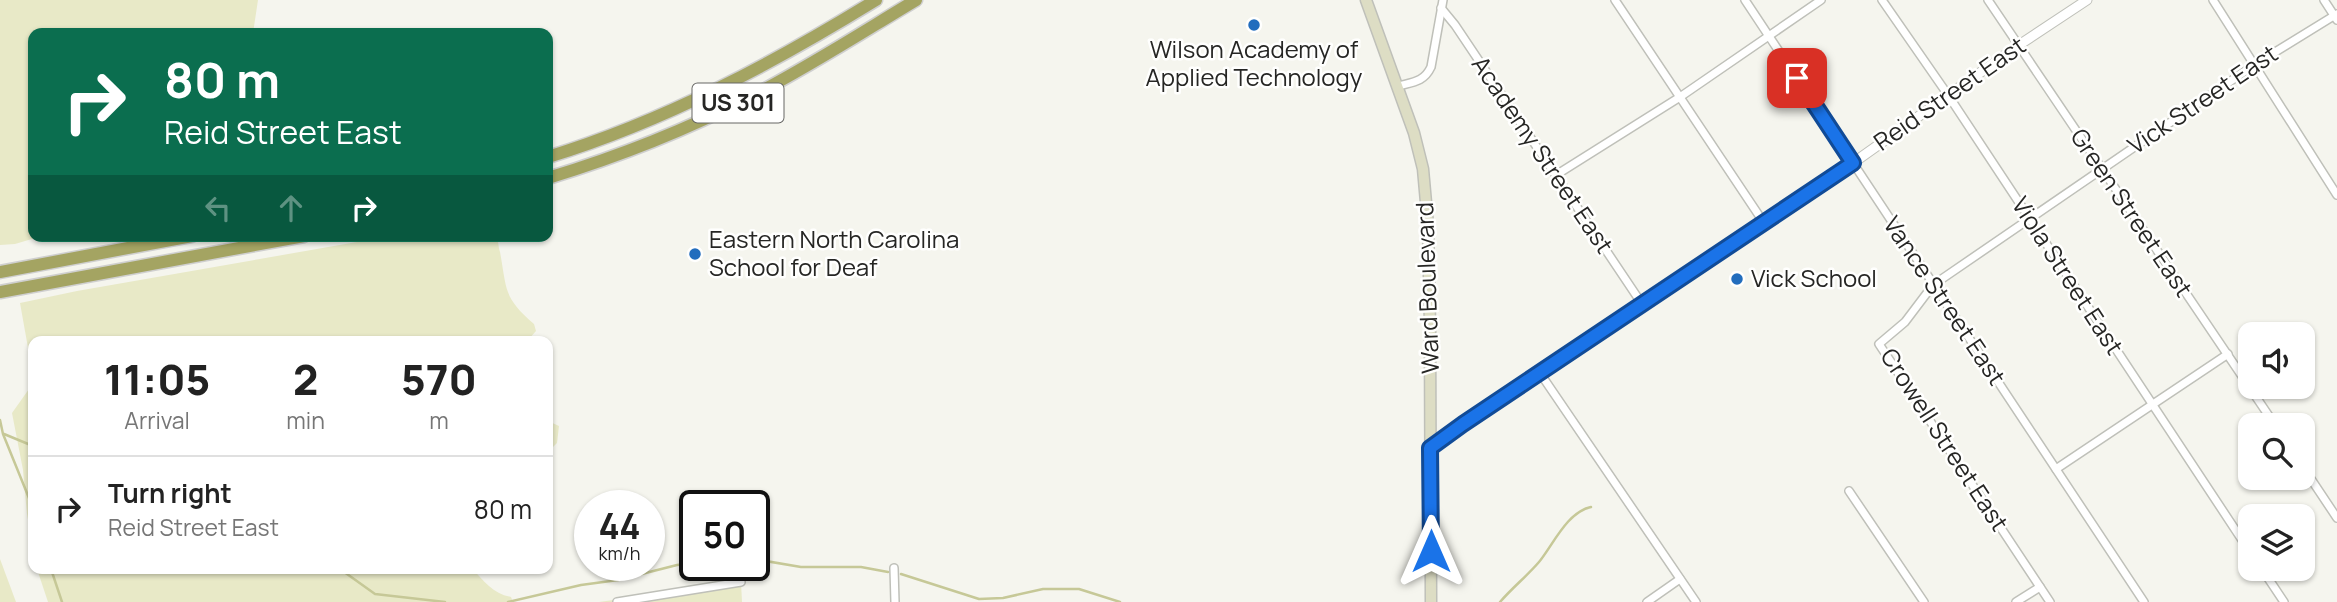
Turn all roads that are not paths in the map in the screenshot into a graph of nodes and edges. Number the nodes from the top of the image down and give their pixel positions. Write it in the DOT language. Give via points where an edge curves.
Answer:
graph roads {
  1 [pos="876,0"];
  2 [pos="916,0"];
  3 [pos="1366,0"];
  4 [pos="1615,0"];
  5 [pos="1745,0"];
  6 [pos="1821,0"];
  7 [pos="1882,0"];
  8 [pos="1988,0"];
  9 [pos="2087,0"];
  10 [pos="2213,0"];
  11 [pos="2324,0"];
  12 [pos="1442,4"];
  13 [pos="2336,17"];
  14 [pos="1769,36"];
  15 [pos="2019,45"];
  16 [pos="2254,65"];
  17 [pos="1398,86"];
  18 [pos="1948,95"];
  19 [pos="1680,97"];
  20 [pos="553,155"];
  21 [pos="1853,163"];
  22 [pos="2101,169"];
  23 [pos="1556,175"];
  24 [pos="553,176"];
  25 [pos="2337,195"];
  26 [pos="2029,218"];
  27 [pos="1764,223"];
  28 [pos="160,242"];
  29 [pos="271,242"];
  30 [pos="0,272"];
  31 [pos="1933,285"];
  32 [pos="0,292"];
  33 [pos="1642,304"];
  34 [pos="2228,355"];
  35 [pos="1540,373"];
  36 [pos="2152,403"];
  37 [pos="2267,413"];
  38 [pos="1430,448"];
  39 [pos="2056,469"];
  40 [pos="2315,485"];
  41 [pos="1849,491"];
  42 [pos="2337,518"];
  43 [pos="2238,534"];
  44 [pos="894,568"];
  45 [pos="1680,579"];
  46 [pos="2270,581"];
  47 [pos="741,582"];
  48 [pos="2040,587"];
  49 [pos="617,602"];
  50 [pos="895,602"];
  51 [pos="1431,602"];
  52 [pos="1647,602"];
  53 [pos="1696,602"];
  54 [pos="1924,602"];
  55 [pos="2016,602"];
  56 [pos="2050,602"];
  57 [pos="2144,602"];
  58 [pos="2284,602"];
  1 -- 20 [label="highway, US 301" via="715,91"];
  2 -- 24 [label="highway, US 301" via="749,98 686,128"];
  3 -- 17 [label="main road, Ward Boulevard"];
  4 -- 19 [label="street"];
  5 -- 14 [label="street, Vance Street East"];
  6 -- 14 [label="street"];
  7 -- 18 [label="street, Viola Street East"];
  8 -- 15 [label="street, Green Street East"];
  9 -- 15 [label="street, Reid Street East"];
  10 -- 16 [label="street"];
  11 -- 13 [label="street"];
  12 -- 17 [label="street" via="1431,67 1420,80"];
  12 -- 23 [label="street, Academy Street East"];
  13 -- 16 [label="street, Vick Street East"];
  14 -- 19 [label="street"];
  14 -- 21 [label="street, Vance Street East"];
  15 -- 18 [label="street, Reid Street East"];
  15 -- 22 [label="street, Green Street East"];
  16 -- 22 [label="street, Vick Street East"];
  16 -- 25 [label="street"];
  17 -- 38 [label="main road, Ward Boulevard" via="1423,169 1428,225"];
  18 -- 21 [label="street, Reid Street East"];
  18 -- 26 [label="street, Viola Street East"];
  19 -- 23 [label="street"];
  19 -- 27 [label="street"];
  21 -- 27 [label="street, Reid Street East"];
  21 -- 31 [label="street, Vance Street East"];
  22 -- 26 [label="street, Vick Street East"];
  22 -- 34 [label="street, Green Street East"];
  23 -- 33 [label="street, Academy Street East"];
  26 -- 31 [label="street, Vick Street East"];
  26 -- 36 [label="street, Viola Street East"];
  27 -- 33 [label="street, Reid Street East"];
  28 -- 30 [label="highway"];
  29 -- 32 [label="highway"];
  31 -- 39 [label="street, Vance Street East"];
  31 -- 48 [label="street, Crowell Street East" via="1905,322 1879,344"];
  33 -- 35 [label="street, Reid Street East"];
  34 -- 36 [label="street"];
  34 -- 37 [label="street, Green Street East"];
  35 -- 38 [label="street, Reid Street East"];
  35 -- 45 [label="street"];
  36 -- 39 [label="street"];
  36 -- 43 [label="street, Viola Street East"];
  38 -- 51 [label="main road, Ward Boulevard"];
  39 -- 57 [label="street, Vance Street East"];
  40 -- 42 [label="street"];
  41 -- 54 [label="street"];
  44 -- 50 [label="street"];
  45 -- 52 [label="street"];
  45 -- 53 [label="street"];
  46 -- 58 [label="street"];
  47 -- 49 [label="street"];
  48 -- 55 [label="street"];
  48 -- 56 [label="street, Crowell Street East"];
}
